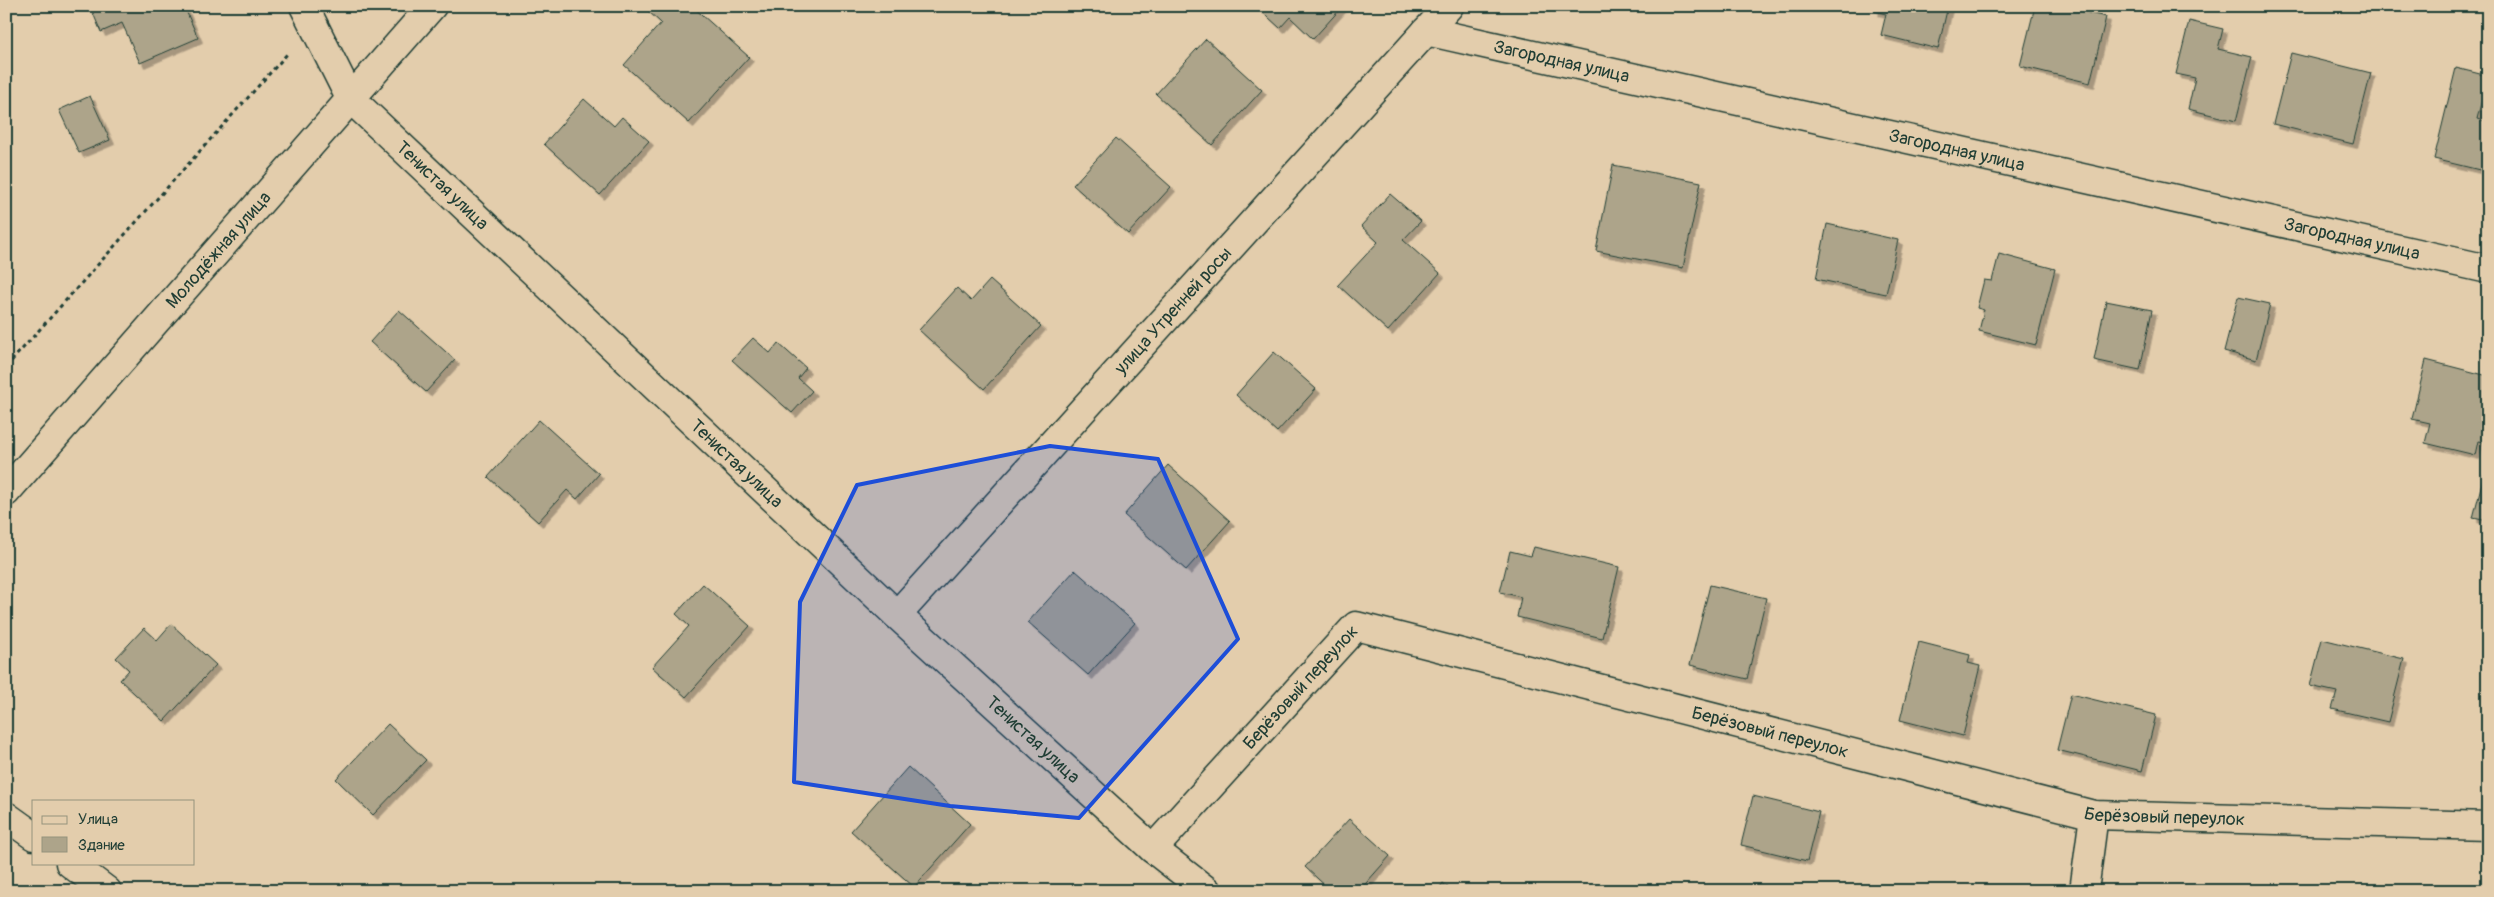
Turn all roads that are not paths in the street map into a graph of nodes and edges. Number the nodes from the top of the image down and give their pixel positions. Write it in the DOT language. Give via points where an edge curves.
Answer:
graph roads {
  1 [pos="432,6"];
  2 [pos="1449,6"];
  3 [pos="308,16"];
  4 [pos="1426,30"];
  5 [pos="350,98"];
  6 [pos="2488,269"];
  7 [pos="6,492"];
  8 [pos="897,615"];
  9 [pos="2094,815"];
  10 [pos="6,816"];
  11 [pos="2488,826"];
  12 [pos="32,835"];
  13 [pos="1153,849"];
  14 [pos="71,864"];
  15 [pos="107,891"];
  16 [pos="1207,891"];
  17 [pos="2084,891"];
  1 -- 5 [label="street, Молодёжная улица"];
  2 -- 4 [label="street, улица Утренней росы"];
  3 -- 5 [label="street, Тенистая улица"];
  4 -- 6 [label="street, Загородная улица"];
  4 -- 8 [label="street, улица Утренней росы"];
  5 -- 7 [label="street, Молодёжная улица"];
  5 -- 8 [label="street, Тенистая улица"];
  8 -- 13 [label="street, Тенистая улица"];
  9 -- 11 [label="street, Берёзовый переулок"];
  9 -- 13 [label="street, Берёзовый переулок" via="1356,626"];
  9 -- 17 [label="street"];
  10 -- 12 [label="street"];
  13 -- 16 [label="street, Тенистая улица"];
  14 -- 15 [label="street"];
}
